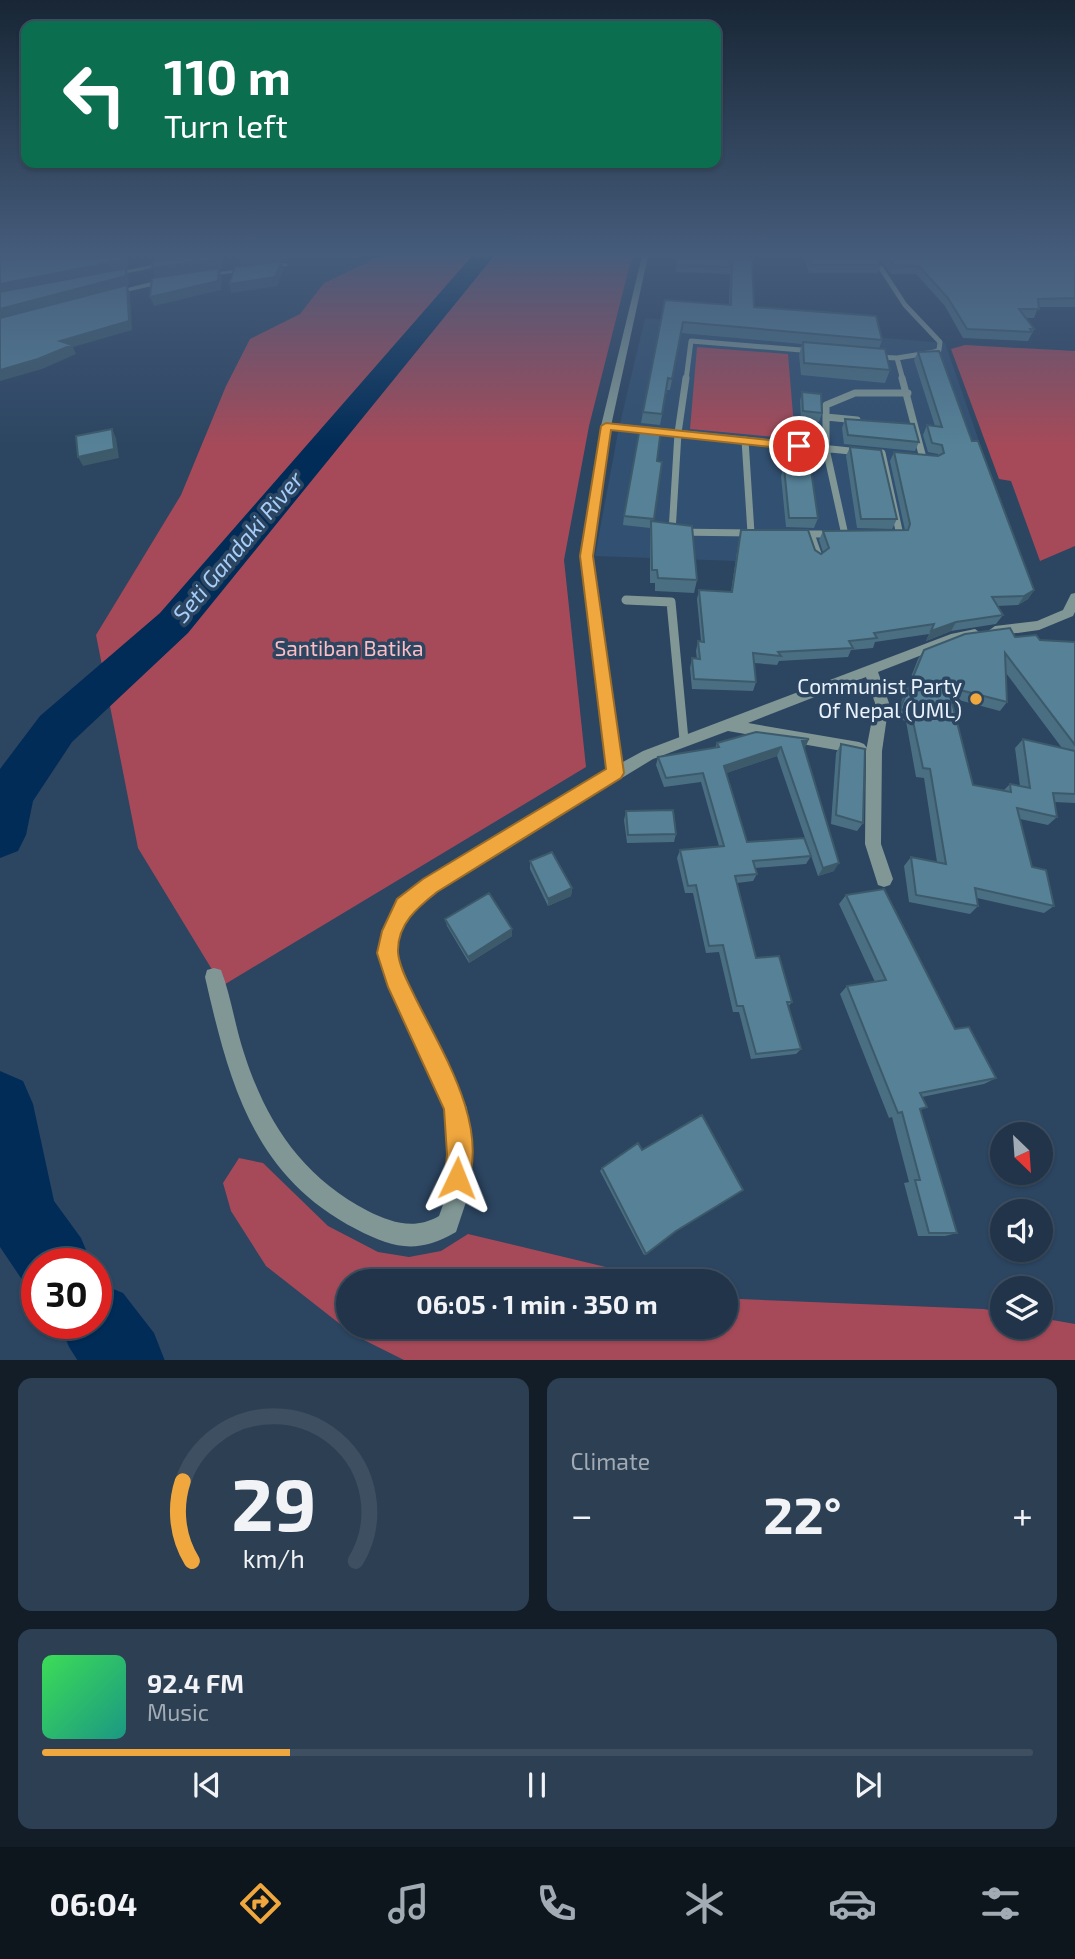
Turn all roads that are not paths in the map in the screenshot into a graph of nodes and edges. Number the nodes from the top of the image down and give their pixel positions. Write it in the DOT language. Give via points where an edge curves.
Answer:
graph roads {
  1 [pos="630,319"];
  2 [pos="919,319"];
  3 [pos="828,352"];
  4 [pos="870,356"];
  5 [pos="897,358"];
  6 [pos="908,393"];
  7 [pos="826,417"];
  8 [pos="865,421"];
  9 [pos="903,425"];
  10 [pos="606,426"];
  11 [pos="916,427"];
  12 [pos="678,433"];
  13 [pos="746,440"];
  14 [pos="826,449"];
  15 [pos="882,453"];
  16 [pos="896,455"];
  17 [pos="909,456"];
  18 [pos="923,457"];
  19 [pos="934,459"];
  20 [pos="751,533"];
  21 [pos="763,533"];
  22 [pos="787,534"];
  23 [pos="810,534"];
  24 [pos="845,535"];
  25 [pos="858,535"];
  26 [pos="886,535"];
  27 [pos="818,557"];
  28 [pos="626,600"];
  29 [pos="1074,606"];
  30 [pos="870,669"];
  31 [pos="727,725"];
  32 [pos="684,740"];
  33 [pos="874,751"];
  34 [pos="615,773"];
  35 [pos="884,879"];
  36 [pos="214,977"];
  1 -- 10 [label="street"];
  2 -- 5 [label="lane" via="940,342 939,350"];
  3 -- 12 [label="lane" via="691,341"];
  4 -- 5 [label="lane"];
  5 -- 6 [label="lane"];
  6 -- 7 [label="lane" via="852,392 826,405"];
  6 -- 11 [label="lane"];
  7 -- 8 [label="lane"];
  7 -- 14 [label="lane"];
  9 -- 11 [label="lane"];
  10 -- 12 [label="lane"];
  10 -- 34 [label="street" via="587,556"];
  11 -- 18 [label="lane"];
  12 -- 13 [label="lane"];
  12 -- 20 [label="lane" via="672,532"];
  13 -- 14 [label="lane"];
  13 -- 20 [label="lane"];
  14 -- 15 [label="lane"];
  14 -- 24 [label="lane"];
  15 -- 16 [label="lane"];
  15 -- 26 [label="lane" via="900,536"];
  17 -- 18 [label="lane"];
  18 -- 19 [label="lane"];
  20 -- 21 [label="lane"];
  22 -- 23 [label="lane"];
  23 -- 24 [label="lane"];
  23 -- 27 [label="lane"];
  24 -- 25 [label="lane"];
  28 -- 32 [label="lane" via="671,602"];
  29 -- 30 [label="street" via="1039,625 956,637"];
  30 -- 31 [label="street"];
  30 -- 33 [label="street" via="882,703"];
  31 -- 32 [label="street"];
  31 -- 33 [label="street"];
  32 -- 34 [label="street"];
  33 -- 35 [label="street" via="873,844"];
  34 -- 36 [label="street" via="430,885 404,906 392,931 387,953 396,979 456,1108 460,1154 455,1202 448,1224 429,1236 394,1235 354,1219 295,1175 264,1128 243,1081"];
}
